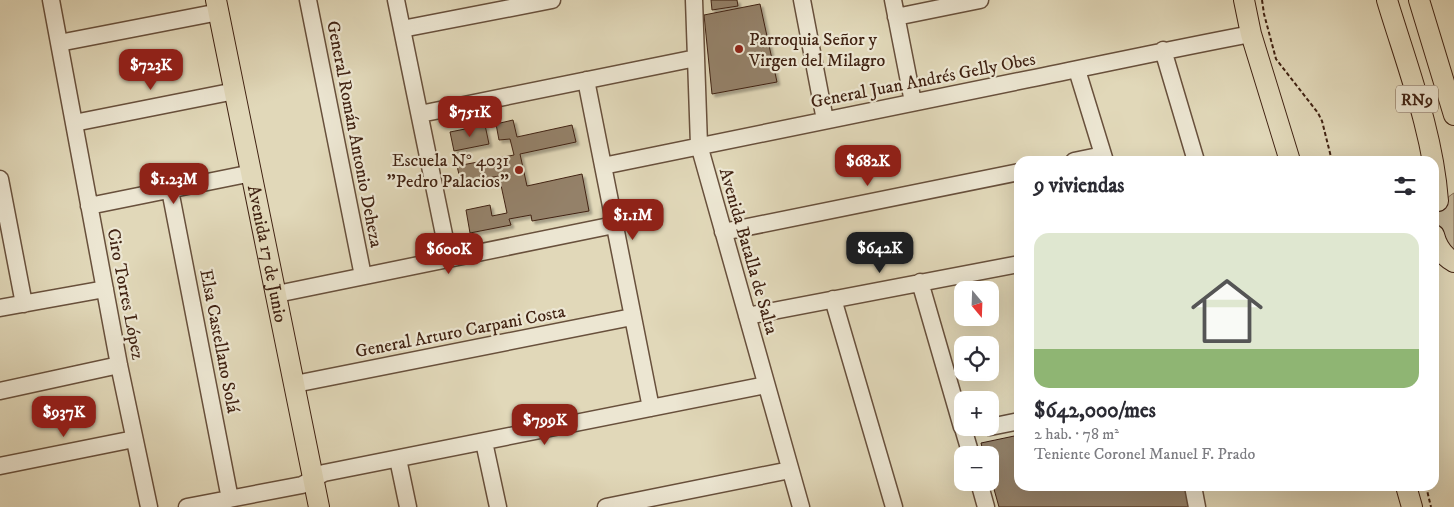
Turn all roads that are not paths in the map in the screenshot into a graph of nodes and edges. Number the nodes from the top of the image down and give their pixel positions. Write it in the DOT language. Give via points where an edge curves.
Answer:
graph roads {
  1 [pos="51,0"];
  2 [pos="308,0"];
  3 [pos="396,0"];
  4 [pos="552,0"];
  5 [pos="694,0"];
  6 [pos="802,0"];
  7 [pos="893,0"];
  8 [pos="980,0"];
  9 [pos="1244,0"];
  10 [pos="1387,0"];
  11 [pos="1419,0"];
  12 [pos="218,6"];
  13 [pos="896,17"];
  14 [pos="402,29"];
  15 [pos="1251,34"];
  16 [pos="59,44"];
  17 [pos="1163,50"];
  18 [pos="696,58"];
  19 [pos="1077,70"];
  20 [pos="586,80"];
  21 [pos="235,91"];
  22 [pos="913,102"];
  23 [pos="420,114"];
  24 [pos="1454,115"];
  25 [pos="825,120"];
  26 [pos="74,123"];
  27 [pos="699,146"];
  28 [pos="1103,156"];
  29 [pos="1195,156"];
  30 [pos="1288,156"];
  31 [pos="1433,156"];
  32 [pos="602,166"];
  33 [pos="252,173"];
  34 [pos="1014,173"];
  35 [pos="0,179"];
  36 [pos="1454,185"];
  37 [pos="170,190"];
  38 [pos="1439,201"];
  39 [pos="89,206"];
  40 [pos="614,225"];
  41 [pos="723,232"];
  42 [pos="1439,248"];
  43 [pos="449,259"];
  44 [pos="1448,260"];
  45 [pos="1014,265"];
  46 [pos="362,276"];
  47 [pos="920,282"];
  48 [pos="104,288"];
  49 [pos="277,294"];
  50 [pos="834,299"];
  51 [pos="24,304"];
  52 [pos="0,308"];
  53 [pos="747,316"];
  54 [pos="632,318"];
  55 [pos="119,365"];
  56 [pos="295,384"];
  57 [pos="766,385"];
  58 [pos="0,391"];
  59 [pos="954,398"];
  60 [pos="650,408"];
  61 [pos="1014,422"];
  62 [pos="999,425"];
  63 [pos="134,440"];
  64 [pos="484,442"];
  65 [pos="398,458"];
  66 [pos="0,466"];
  67 [pos="790,470"];
  68 [pos="314,478"];
  69 [pos="981,491"];
  70 [pos="1194,491"];
  71 [pos="1407,491"];
  72 [pos="230,499"];
  73 [pos="149,507"];
  74 [pos="187,507"];
  75 [pos="319,507"];
  76 [pos="408,507"];
  77 [pos="498,507"];
  78 [pos="606,507"];
  79 [pos="801,507"];
  80 [pos="894,507"];
  81 [pos="986,507"];
  82 [pos="1197,507"];
  83 [pos="1412,507"];
  1 -- 16 [label="street, Ciro Torres López"];
  2 -- 46 [label="street, General Román Antonio Deheza"];
  3 -- 14 [label="street"];
  4 -- 14 [label="street"];
  5 -- 18 [label="street, Avenida Batalla de Salta"];
  6 -- 25 [label="street"];
  7 -- 13 [label="street"];
  8 -- 13 [label="street"];
  9 -- 15 [label="main road"];
  10 -- 31 [label="main road, RN9"];
  11 -- 24 [label="main road, RN9"];
  12 -- 16 [label="street"];
  12 -- 21 [label="main road, Avenida 17 de Junio"];
  13 -- 22 [label="street"];
  14 -- 23 [label="street"];
  15 -- 17 [label="street, General Juan Andrés Gelly Obes"];
  15 -- 30 [label="main road"];
  16 -- 26 [label="street, Ciro Torres López"];
  17 -- 19 [label="street, General Juan Andrés Gelly Obes"];
  17 -- 29 [label="street"];
  18 -- 20 [label="street"];
  18 -- 27 [label="street, Avenida Batalla de Salta"];
  19 -- 22 [label="street, General Juan Andrés Gelly Obes"];
  19 -- 28 [label="street"];
  20 -- 23 [label="street"];
  20 -- 32 [label="street"];
  21 -- 26 [label="street"];
  21 -- 33 [label="main road, Avenida 17 de Junio"];
  22 -- 25 [label="street, General Juan Andrés Gelly Obes"];
  23 -- 43 [label="street"];
  25 -- 27 [label="street, General Juan Andrés Gelly Obes"];
  26 -- 39 [label="street, Ciro Torres López"];
  27 -- 32 [label="street, General Juan Andrés Gelly Obes"];
  27 -- 41 [label="street, Avenida Batalla de Salta"];
  32 -- 40 [label="street"];
  33 -- 37 [label="street"];
  33 -- 49 [label="main road, Avenida 17 de Junio"];
  34 -- 41 [label="street"];
  35 -- 51 [label="street"];
  36 -- 38 [label="main road, RN9"];
  37 -- 39 [label="street"];
  37 -- 72 [label="street, Elsa Castellano Solá"];
  39 -- 48 [label="street, Ciro Torres López"];
  40 -- 43 [label="street"];
  40 -- 54 [label="street"];
  41 -- 53 [label="street, Avenida Batalla de Salta"];
  42 -- 44 [label="main road"];
  43 -- 46 [label="street"];
  45 -- 47 [label="street"];
  46 -- 49 [label="street"];
  47 -- 50 [label="street"];
  47 -- 59 [label="street"];
  48 -- 51 [label="street"];
  48 -- 55 [label="street, Ciro Torres López"];
  49 -- 56 [label="main road, Avenida 17 de Junio"];
  50 -- 53 [label="street"];
  50 -- 80 [label="street"];
  51 -- 52 [label="street"];
  53 -- 57 [label="street, Avenida Batalla de Salta"];
  54 -- 56 [label="street, General Arturo Carpani Costa"];
  54 -- 60 [label="street"];
  55 -- 58 [label="street"];
  55 -- 63 [label="street, Ciro Torres López"];
  56 -- 68 [label="main road, Avenida 17 de Junio"];
  57 -- 60 [label="street"];
  57 -- 67 [label="street, Avenida Batalla de Salta"];
  60 -- 64 [label="street"];
  61 -- 62 [label="street"];
  63 -- 66 [label="street"];
  63 -- 73 [label="street, Ciro Torres López"];
  64 -- 65 [label="street"];
  64 -- 77 [label="street"];
  65 -- 68 [label="street" via="324,473"];
  65 -- 76 [label="street"];
  67 -- 78 [label="street"];
  67 -- 79 [label="street, Avenida Batalla de Salta"];
  68 -- 72 [label="street" via="302,485"];
  68 -- 75 [label="main road, Avenida 17 de Junio"];
  69 -- 81 [label="street"];
  70 -- 82 [label="street"];
  71 -- 83 [label="main road"];
  72 -- 74 [label="street"];
}
